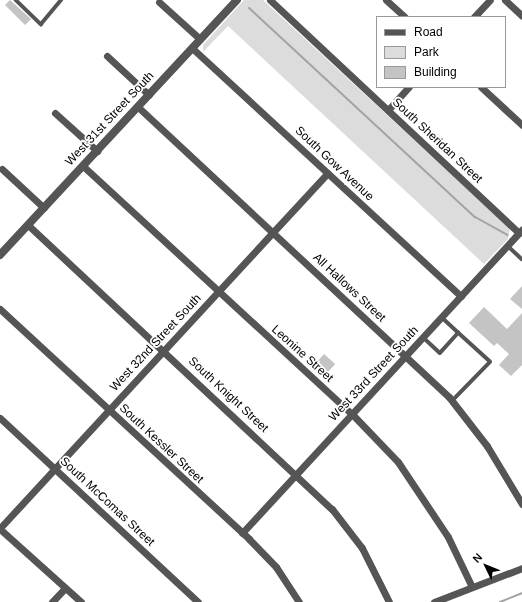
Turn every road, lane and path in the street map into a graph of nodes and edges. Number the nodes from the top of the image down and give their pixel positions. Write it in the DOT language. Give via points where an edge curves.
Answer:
graph roads {
  1 [pos="16,0"];
  2 [pos="61,0"];
  3 [pos="237,0"];
  4 [pos="270,0"];
  5 [pos="386,0"];
  6 [pos="490,0"];
  7 [pos="505,0"];
  8 [pos="159,2"];
  9 [pos="404,16"];
  10 [pos="475,16"];
  11 [pos="522,16"];
  12 [pos="200,39"];
  13 [pos="192,48"];
  14 [pos="107,56"];
  15 [pos="408,88"];
  16 [pos="482,88"];
  17 [pos="149,95"];
  18 [pos="138,107"];
  19 [pos="388,110"];
  20 [pos="55,113"];
  21 [pos="522,125"];
  22 [pos="97,151"];
  23 [pos="83,166"];
  24 [pos="2,169"];
  25 [pos="328,174"];
  26 [pos="44,208"];
  27 [pos="28,225"];
  28 [pos="274,232"];
  29 [pos="521,232"];
  30 [pos="508,246"];
  31 [pos="0,255"];
  32 [pos="522,259"];
  33 [pos="218,292"];
  34 [pos="461,296"];
  35 [pos="0,309"];
  36 [pos="441,317"];
  37 [pos="458,333"];
  38 [pos="423,337"];
  39 [pos="164,351"];
  40 [pos="406,356"];
  41 [pos="452,401"];
  42 [pos="108,410"];
  43 [pos="352,414"];
  44 [pos="0,418"];
  45 [pos="55,469"];
  46 [pos="297,474"];
  47 [pos="522,504"];
  48 [pos="0,528"];
  49 [pos="242,533"];
  50 [pos="522,568"];
  51 [pos="472,587"];
  52 [pos="65,588"];
  53 [pos="52,602"];
  54 [pos="80,602"];
  55 [pos="198,602"];
  56 [pos="299,602"];
  57 [pos="389,602"];
  58 [pos="434,602"];
  1 -- 2 [label="lane" via="41,24"];
  3 -- 12 [label="street, West 31st Street South"];
  4 -- 19 [label="street, South Sheridan Street"];
  5 -- 9 [label="street"];
  6 -- 10 [label="street"];
  7 -- 11 [label="street"];
  8 -- 12 [label="street"];
  12 -- 13 [label="street, West 31st Street South"];
  13 -- 17 [label="street, West 31st Street South"];
  13 -- 25 [label="street, South Gow Avenue"];
  14 -- 17 [label="street"];
  15 -- 19 [label="street"];
  16 -- 21 [label="street"];
  17 -- 18 [label="street, West 31st Street South"];
  18 -- 22 [label="street, West 31st Street South"];
  18 -- 28 [label="street, All Hallows Street"];
  19 -- 29 [label="street, South Sheridan Street"];
  20 -- 22 [label="street"];
  22 -- 23 [label="street, West 31st Street South"];
  23 -- 26 [label="street, West 31st Street South"];
  23 -- 33 [label="street, Leonine Street"];
  24 -- 26 [label="street"];
  25 -- 28 [label="street, West 32nd Street South"];
  25 -- 34 [label="street, South Gow Avenue"];
  26 -- 27 [label="street, West 31st Street South"];
  27 -- 31 [label="street, West 31st Street South"];
  27 -- 39 [label="street, South Knight Street"];
  28 -- 33 [label="street, West 32nd Street South"];
  28 -- 40 [label="street, All Hallows Street"];
  29 -- 30 [label="street, West 33rd Street South"];
  30 -- 32 [label="lane"];
  30 -- 34 [label="street, West 33rd Street South"];
  33 -- 39 [label="street, West 32nd Street South"];
  33 -- 43 [label="street, Leonine Street"];
  34 -- 36 [label="street, West 33rd Street South"];
  35 -- 42 [label="street, South Kessler Street"];
  36 -- 37 [label="lane"];
  36 -- 38 [label="street, West 33rd Street South"];
  37 -- 38 [label="lane" via="440,353"];
  37 -- 41 [label="lane" via="490,362"];
  38 -- 40 [label="street, West 33rd Street South"];
  39 -- 42 [label="street, West 32nd Street South"];
  39 -- 46 [label="street, South Knight Street"];
  40 -- 41 [label="street, All Hallows Street"];
  40 -- 43 [label="street, West 33rd Street South"];
  41 -- 47 [label="street, All Hallows Street" via="492,452"];
  42 -- 45 [label="street, West 32nd Street South"];
  42 -- 49 [label="street, South Kessler Street"];
  43 -- 46 [label="street, West 33rd Street South"];
  43 -- 51 [label="street, Leonine Street" via="415,484 448,537"];
  44 -- 45 [label="street, South McComas Street"];
  45 -- 48 [label="street, West 32nd Street South"];
  45 -- 55 [label="street, South McComas Street"];
  46 -- 49 [label="street, West 33rd Street South"];
  46 -- 57 [label="street, South Knight Street" via="332,509 355,538"];
  48 -- 52 [label="street"];
  49 -- 56 [label="street, South Kessler Street" via="276,567"];
  50 -- 51 [label="street"];
  51 -- 58 [label="street"];
  52 -- 53 [label="street"];
  52 -- 54 [label="street"];
}
